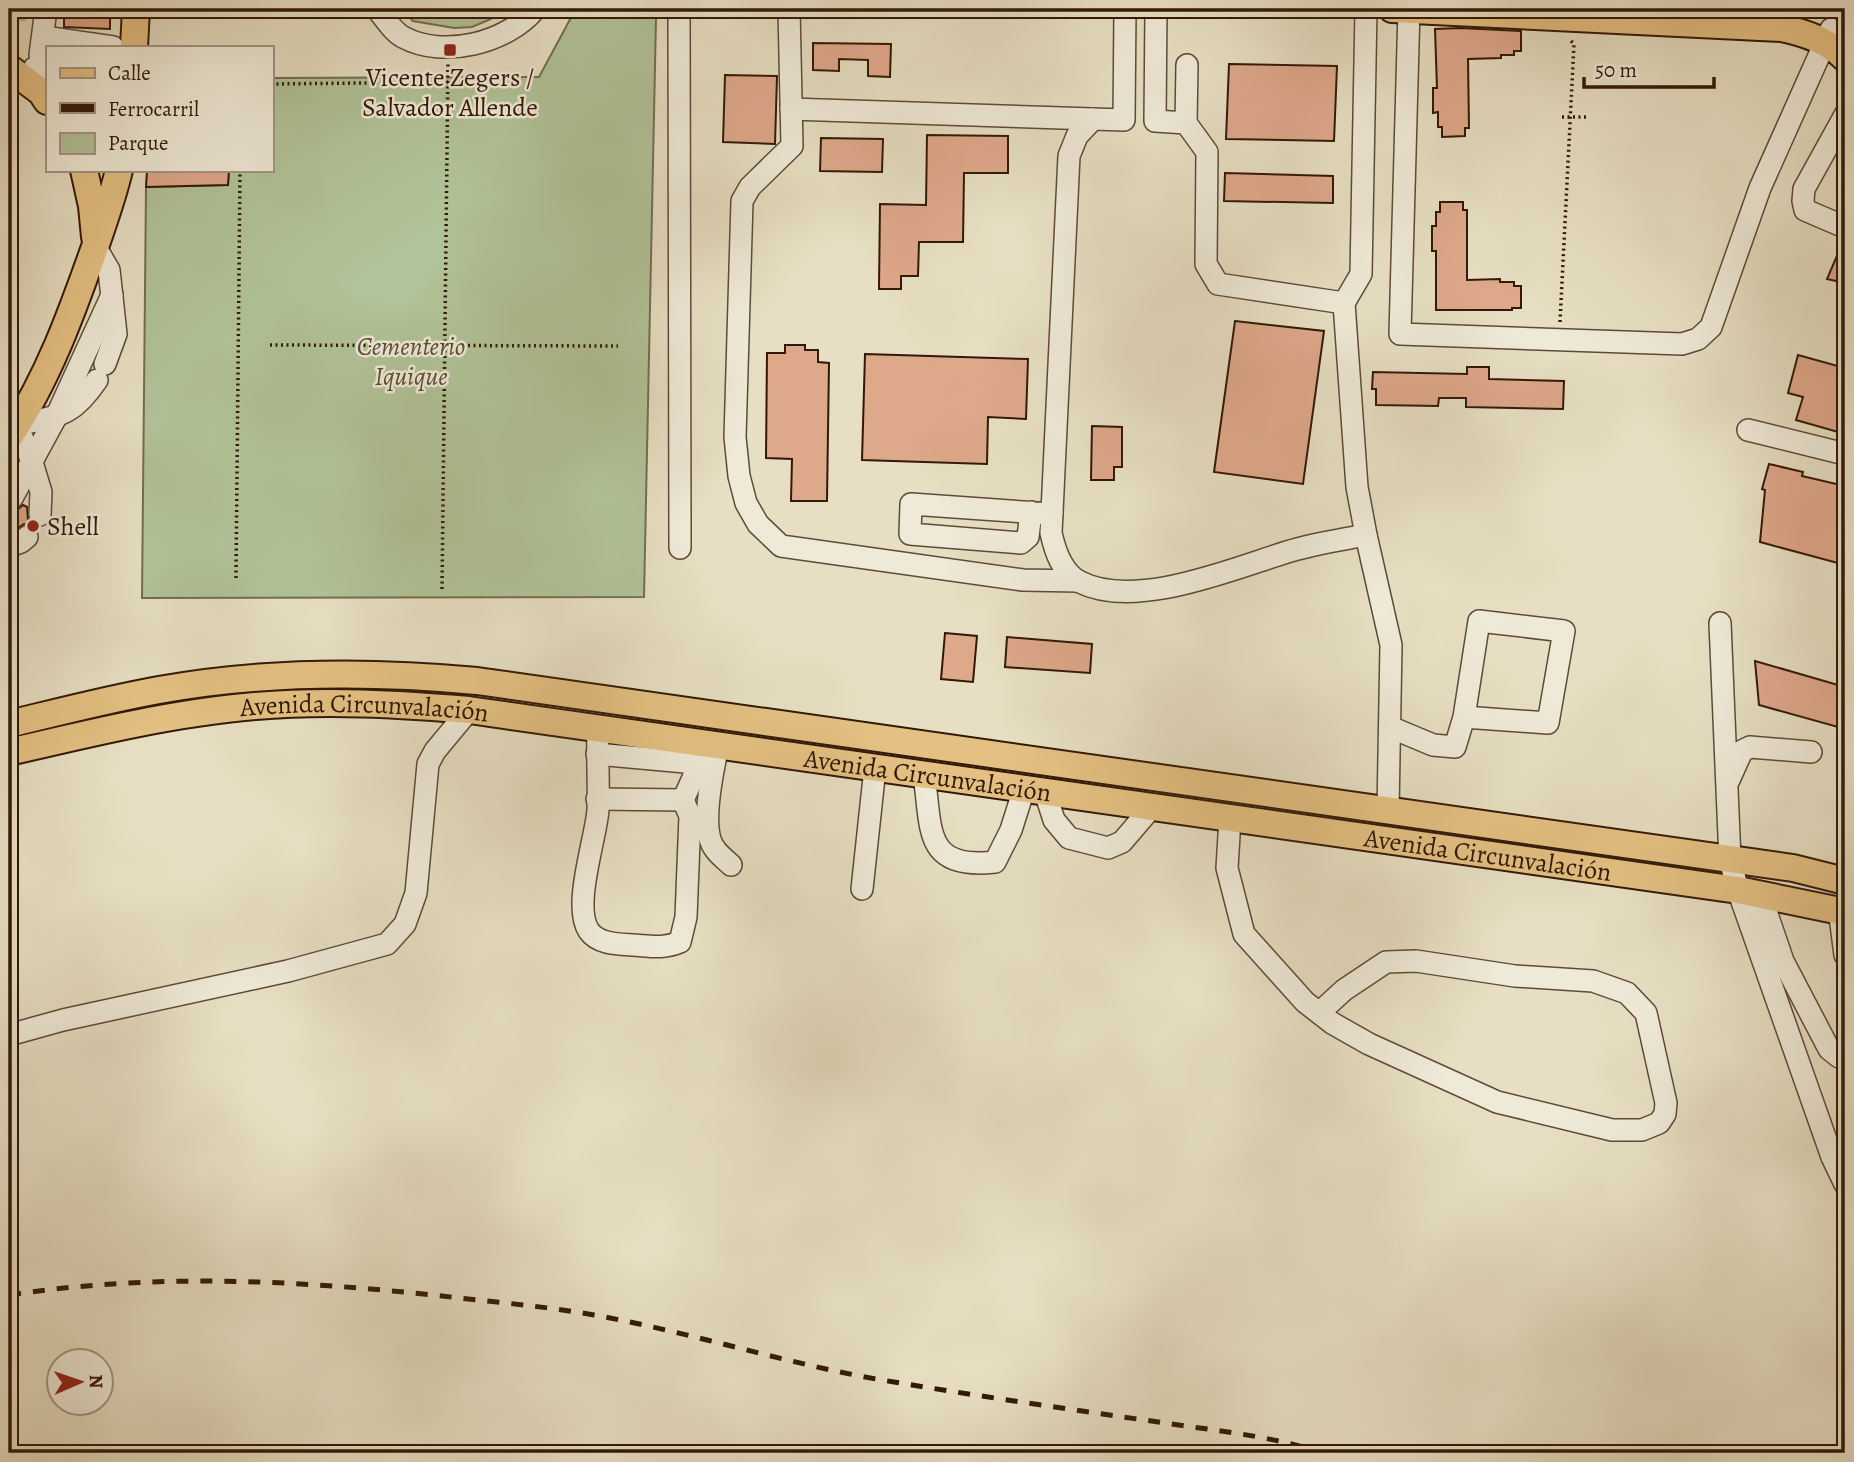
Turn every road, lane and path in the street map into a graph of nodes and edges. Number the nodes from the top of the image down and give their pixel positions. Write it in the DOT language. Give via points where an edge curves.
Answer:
graph roads {
  1 [pos="136,9"];
  2 [pos="377,9"];
  3 [pos="535,9"];
  4 [pos="679,9"];
  5 [pos="789,9"];
  6 [pos="1125,9"];
  7 [pos="1156,9"];
  8 [pos="1366,9"];
  9 [pos="1392,9"];
  10 [pos="1409,9"];
  11 [pos="1727,9"];
  12 [pos="39,11"];
  13 [pos="1554,14"];
  14 [pos="1836,41"];
  15 [pos="134,46"];
  16 [pos="448,47"];
  17 [pos="35,62"];
  18 [pos="1187,65"];
  19 [pos="448,82"];
  20 [pos="273,84"];
  21 [pos="46,97"];
  22 [pos="791,109"];
  23 [pos="1845,115"];
  24 [pos="1562,117"];
  25 [pos="1572,117"];
  26 [pos="1589,117"];
  27 [pos="1093,119"];
  28 [pos="1124,120"];
  29 [pos="1155,121"];
  30 [pos="1186,123"];
  31 [pos="84,172"];
  32 [pos="118,172"];
  33 [pos="240,172"];
  34 [pos="1840,225"];
  35 [pos="95,246"];
  36 [pos="112,295"];
  37 [pos="1344,303"];
  38 [pos="1559,341"];
  39 [pos="271,345"];
  40 [pos="618,346"];
  41 [pos="445,347"];
  42 [pos="56,417"];
  43 [pos="1748,430"];
  44 [pos="13,431"];
  45 [pos="1845,454"];
  46 [pos="32,459"];
  47 [pos="12,498"];
  48 [pos="1041,513"];
  49 [pos="40,515"];
  50 [pos="1366,535"];
  51 [pos="680,548"];
  52 [pos="236,578"];
  53 [pos="1078,581"];
  54 [pos="442,589"];
  55 [pos="1720,623"];
  56 [pos="469,710"];
  57 [pos="1464,717"];
  58 [pos="9,724"];
  59 [pos="1390,727"];
  60 [pos="597,742"];
  61 [pos="705,751"];
  62 [pos="9,752"];
  63 [pos="1811,752"];
  64 [pos="875,768"];
  65 [pos="923,775"];
  66 [pos="1727,785"];
  67 [pos="1035,790"];
  68 [pos="597,799"];
  69 [pos="683,800"];
  70 [pos="1152,807"];
  71 [pos="1388,810"];
  72 [pos="1230,819"];
  73 [pos="1730,860"];
  74 [pos="731,864"];
  75 [pos="1845,879"];
  76 [pos="862,888"];
  77 [pos="1748,892"];
  78 [pos="1842,911"];
  79 [pos="1845,955"];
  80 [pos="1319,1013"];
  81 [pos="9,1034"];
  82 [pos="1845,1056"];
  83 [pos="1845,1184"];
  1 -- 15 [label="main road"];
  2 -- 16 [label="street" via="401,37"];
  3 -- 16 [label="street" via="507,32 475,44"];
  4 -- 51 [label="street"];
  5 -- 22 [label="street"];
  6 -- 28 [label="street"];
  7 -- 29 [label="street"];
  8 -- 37 [label="street" via="1361,274"];
  9 -- 10 [label="main road"];
  10 -- 13 [label="main road"];
  10 -- 38 [label="street" via="1399,334"];
  11 -- 14 [label="main road" via="1780,12 1816,21"];
  12 -- 17 [label="street"];
  13 -- 14 [label="main road" via="1782,28"];
  13 -- 25 [label="path" via="1561,33 1574,44"];
  14 -- 38 [label="street" via="1760,187 1711,327 1699,339 1682,344"];
  16 -- 19 [label="path"];
  17 -- 21 [label="main road"];
  18 -- 30 [label="street"];
  19 -- 20 [label="path"];
  19 -- 41 [label="path"];
  22 -- 27 [label="street"];
  22 -- 53 [label="street" via="792,146 750,187 743,201 735,437 742,489 758,524 781,546 1023,580"];
  23 -- 34 [label="street" via="1804,189 1803,201 1805,209"];
  24 -- 25 [label="path"];
  25 -- 26 [label="path"];
  25 -- 38 [label="path"];
  27 -- 28 [label="street"];
  27 -- 48 [label="street" via="1077,136 1069,156"];
  28 -- 29 [label="street"];
  29 -- 30 [label="street"];
  30 -- 37 [label="street" via="1207,152 1206,264 1218,284"];
  31 -- 35 [label="main road"];
  32 -- 35 [label="main road"];
  33 -- 52 [label="path"];
  35 -- 36 [label="street" via="108,270"];
  35 -- 44 [label="main road" via="68,322"];
  36 -- 42 [label="street"];
  36 -- 42 [label="street" via="116,334 101,372 83,401"];
  37 -- 50 [label="street" via="1357,487"];
  39 -- 41 [label="path"];
  40 -- 41 [label="path"];
  41 -- 54 [label="path"];
  42 -- 44 [label="street"];
  42 -- 46 [label="street"];
  43 -- 45 [label="street"];
  44 -- 46 [label="street"];
  46 -- 47 [label="street"];
  46 -- 49 [label="street" via="41,492"];
  48 -- 48 [label="street" via="912,503 910,534 1021,542"];
  48 -- 53 [label="street" via="1056,556"];
  50 -- 53 [label="street" via="1290,551 1197,582 1106,590"];
  50 -- 59 [label="street" via="1391,645"];
  55 -- 66 [label="street"];
  56 -- 60 [label="main road, Avenida Circunvalación"];
  56 -- 62 [label="main road, Avenida Circunvalación" via="377,703 254,706 166,717"];
  56 -- 81 [label="street" via="428,764 416,893 405,924 387,944"];
  57 -- 57 [label="street" via="1479,621 1564,631 1548,723"];
  57 -- 59 [label="street" via="1455,747 1433,745"];
  58 -- 71 [label="main road, Avenida Circunvalación" via="205,683 306,674 386,674 489,683"];
  59 -- 71 [label="street"];
  60 -- 61 [label="main road, Avenida Circunvalación"];
  60 -- 68 [label="street"];
  61 -- 64 [label="main road, Avenida Circunvalación"];
  61 -- 69 [label="street"];
  61 -- 74 [label="street" via="708,828 713,848"];
  63 -- 66 [label="street" via="1750,747 1742,751"];
  64 -- 65 [label="main road, Avenida Circunvalación"];
  64 -- 76 [label="street"];
  65 -- 67 [label="main road, Avenida Circunvalación"];
  65 -- 67 [label="street" via="930,833 939,852 975,864 995,862"];
  66 -- 73 [label="street"];
  67 -- 70 [label="main road, Avenida Circunvalación"];
  67 -- 70 [label="street" via="1069,838 1108,848 1122,842"];
  68 -- 69 [label="street"];
  68 -- 69 [label="street" via="587,866 585,924 590,934 608,943 668,948 680,942 686,917 690,816"];
  70 -- 72 [label="main road, Avenida Circunvalación"];
  71 -- 73 [label="main road, Avenida Circunvalación"];
  72 -- 77 [label="main road, Avenida Circunvalación"];
  72 -- 80 [label="street" via="1227,868 1244,934"];
  73 -- 75 [label="main road, Avenida Circunvalación"];
  73 -- 77 [label="street"];
  75 -- 78 [label="main road"];
  77 -- 78 [label="main road, Avenida Circunvalación"];
  77 -- 82 [label="street" via="1768,914 1783,961 1829,1049"];
  77 -- 83 [label="street" via="1832,1157"];
  78 -- 79 [label="street"];
  80 -- 80 [label="street" via="1369,1044 1497,1102 1612,1130 1642,1130 1659,1123 1665,1114 1646,1013 1627,993 1593,981 1516,976 1416,961 1385,962"];
}
